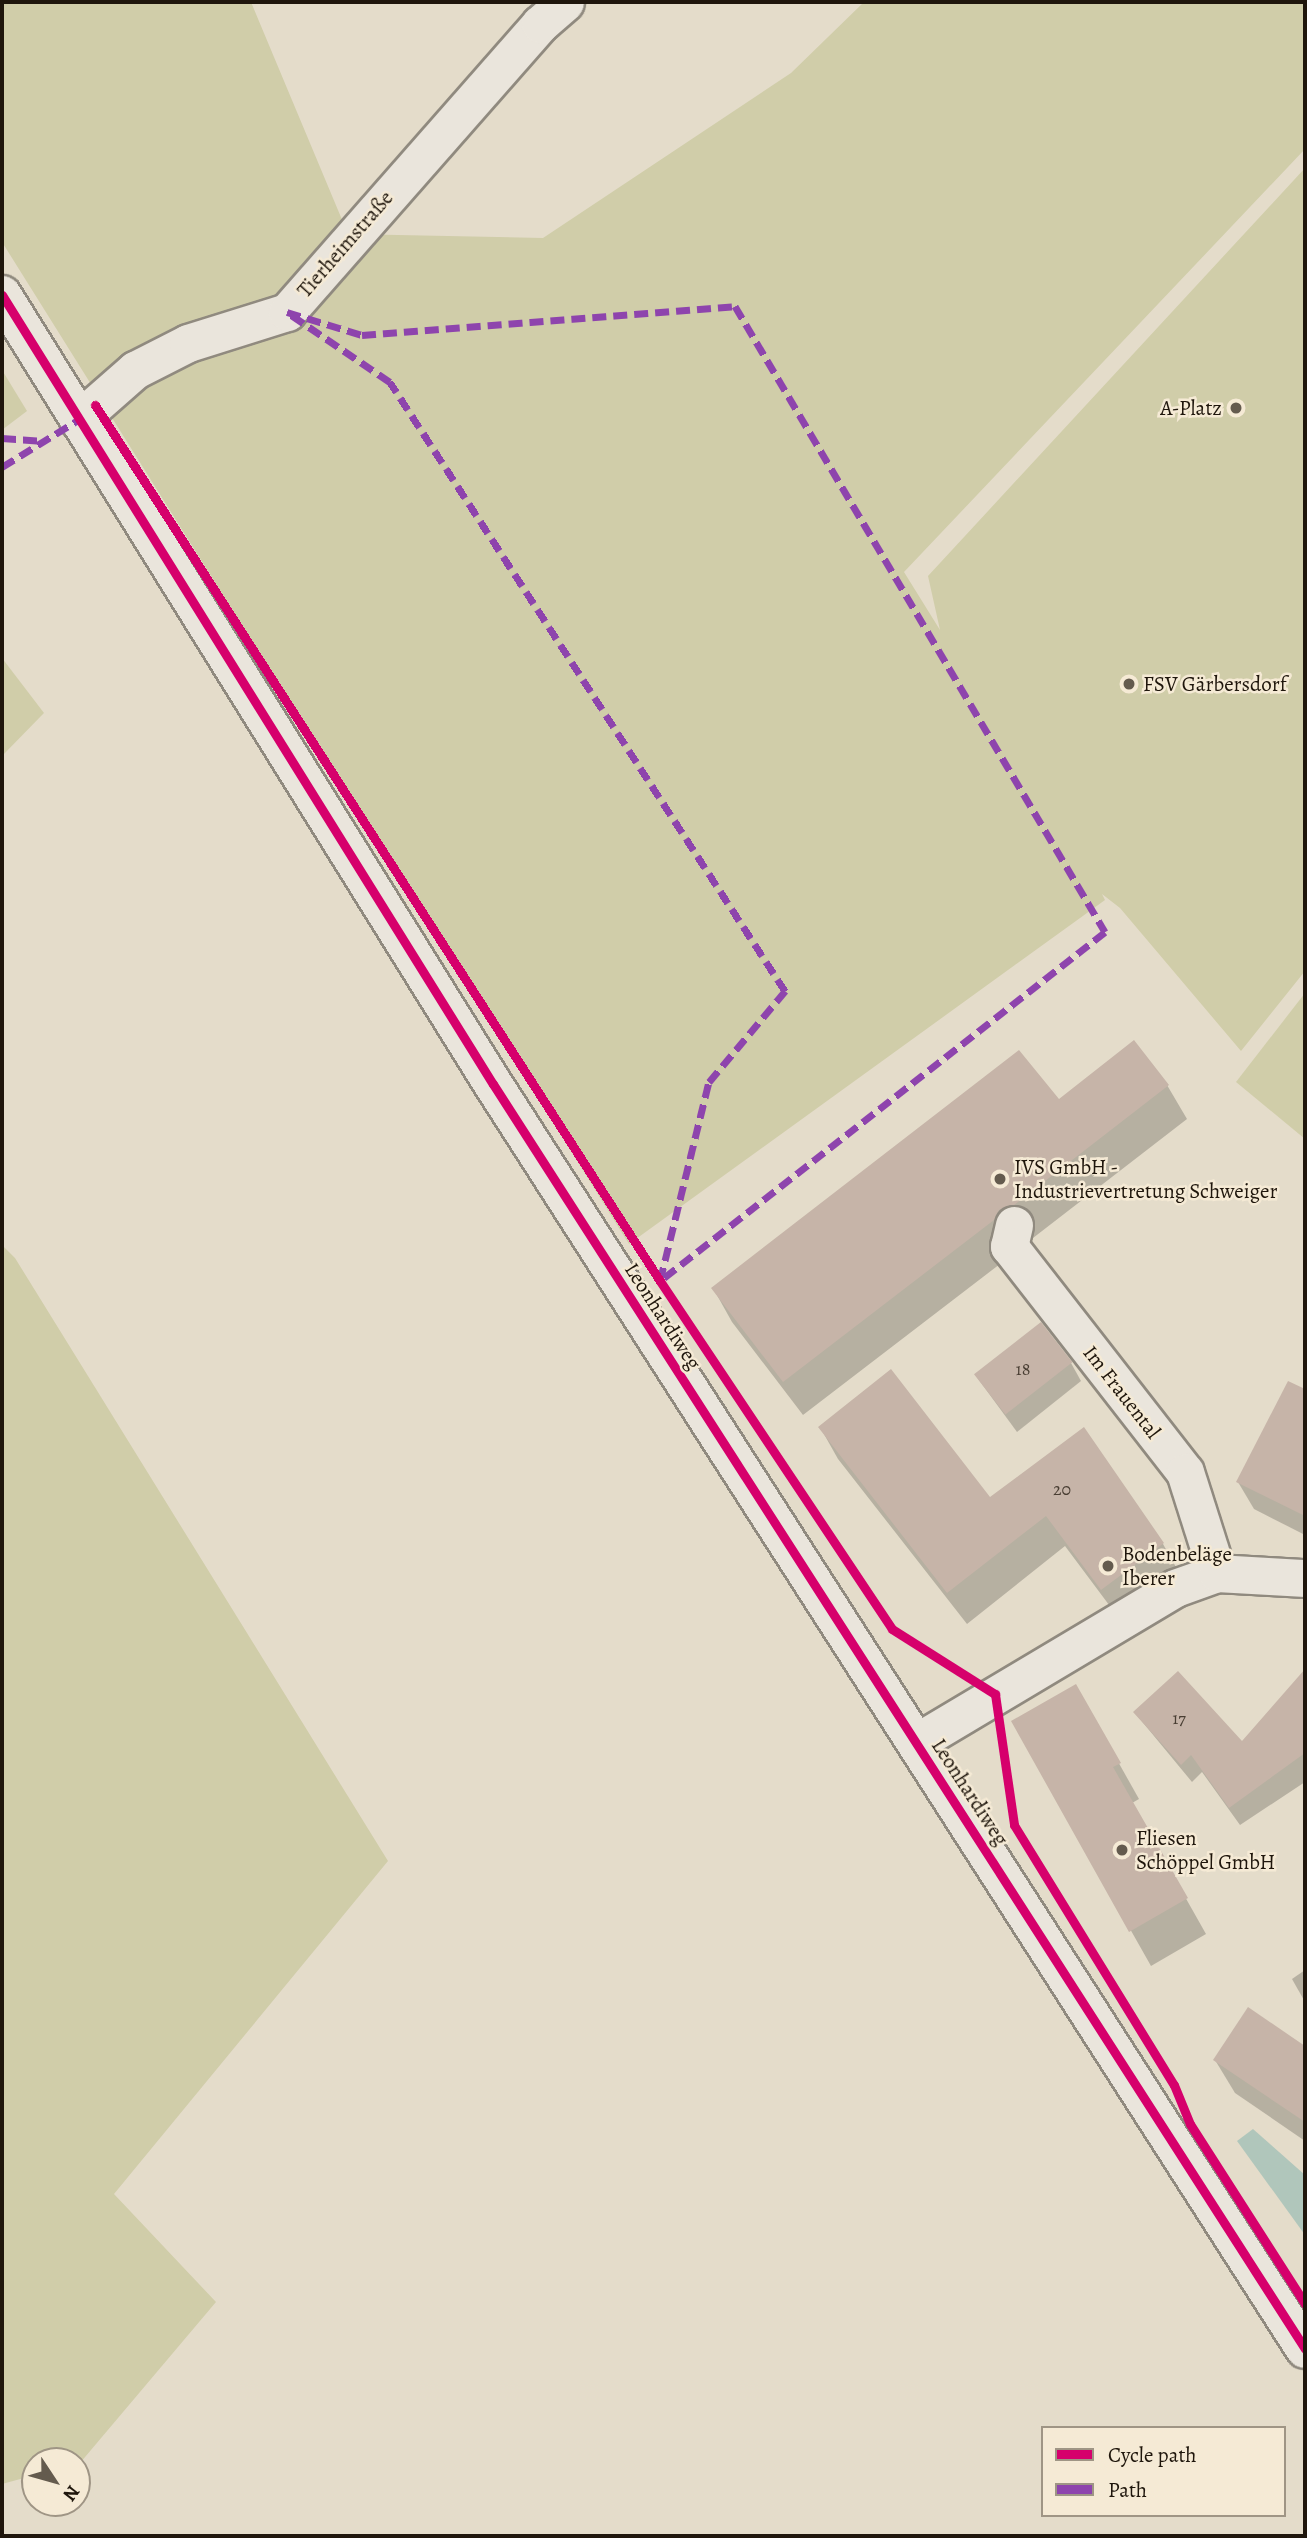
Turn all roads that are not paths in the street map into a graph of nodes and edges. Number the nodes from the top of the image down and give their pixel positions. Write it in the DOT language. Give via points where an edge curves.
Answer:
graph roads {
  1 [pos="565,2"];
  2 [pos="2,295"];
  3 [pos="78,420"];
  4 [pos="1014,1225"];
  5 [pos="1217,1573"];
  6 [pos="1305,1577"];
  7 [pos="917,1742"];
  8 [pos="1305,2349"];
  1 -- 3 [label="street, Tierheimstraße" via="540,24 286,312 188,343 135,370"];
  2 -- 3 [label="street, Leonhardiweg"];
  3 -- 7 [label="street, Leonhardiweg" via="493,1084"];
  4 -- 5 [label="street, Im Frauental" via="1009,1246 1185,1472"];
  5 -- 6 [label="street"];
  5 -- 7 [label="street" via="1175,1588 1115,1621"];
  7 -- 8 [label="street, Leonhardiweg"];
}
